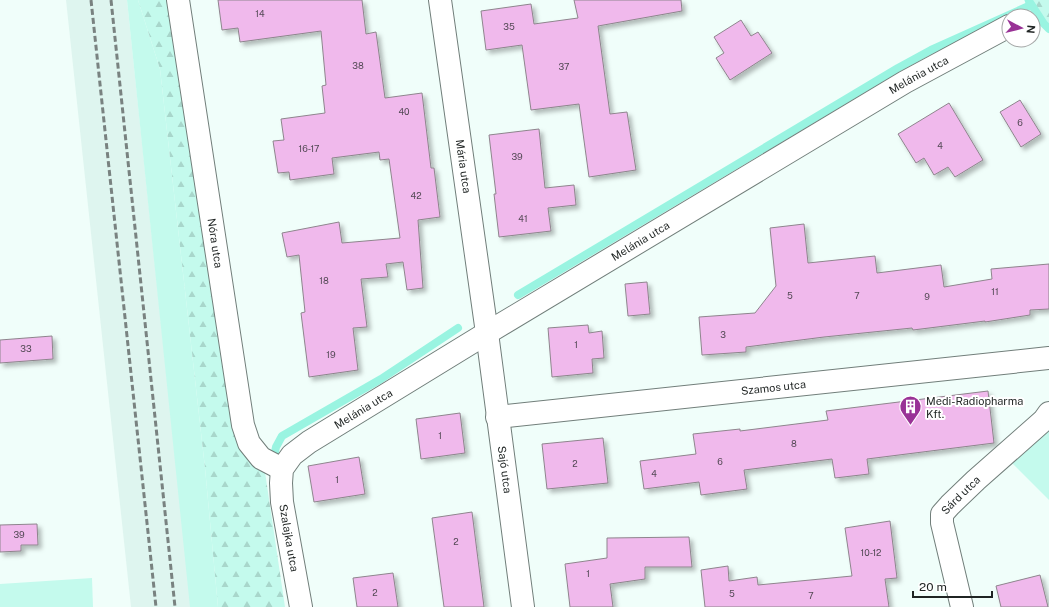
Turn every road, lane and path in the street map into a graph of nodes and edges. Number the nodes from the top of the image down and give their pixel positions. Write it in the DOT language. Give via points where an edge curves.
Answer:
graph roads {
  1 [pos="178,0"];
  2 [pos="440,0"];
  3 [pos="1001,30"];
  4 [pos="487,333"];
  5 [pos="1049,358"];
  6 [pos="1049,413"];
  7 [pos="497,417"];
  8 [pos="274,465"];
  9 [pos="301,607"];
  10 [pos="523,607"];
  11 [pos="962,607"];
  1 -- 8 [label="street, Nóra utca" via="243,425 249,443 261,458"];
  2 -- 4 [label="street, Mária utca"];
  3 -- 4 [label="street, Melánia utca" via="905,82"];
  4 -- 7 [label="street, Sajó utca"];
  4 -- 8 [label="street, Melánia utca"];
  5 -- 7 [label="street, Szamos utca"];
  6 -- 11 [label="street, Sárd utca" via="942,514"];
  7 -- 10 [label="street, Sajó utca"];
  8 -- 9 [label="street, Szalajka utca" via="281,483 282,502"];
}
